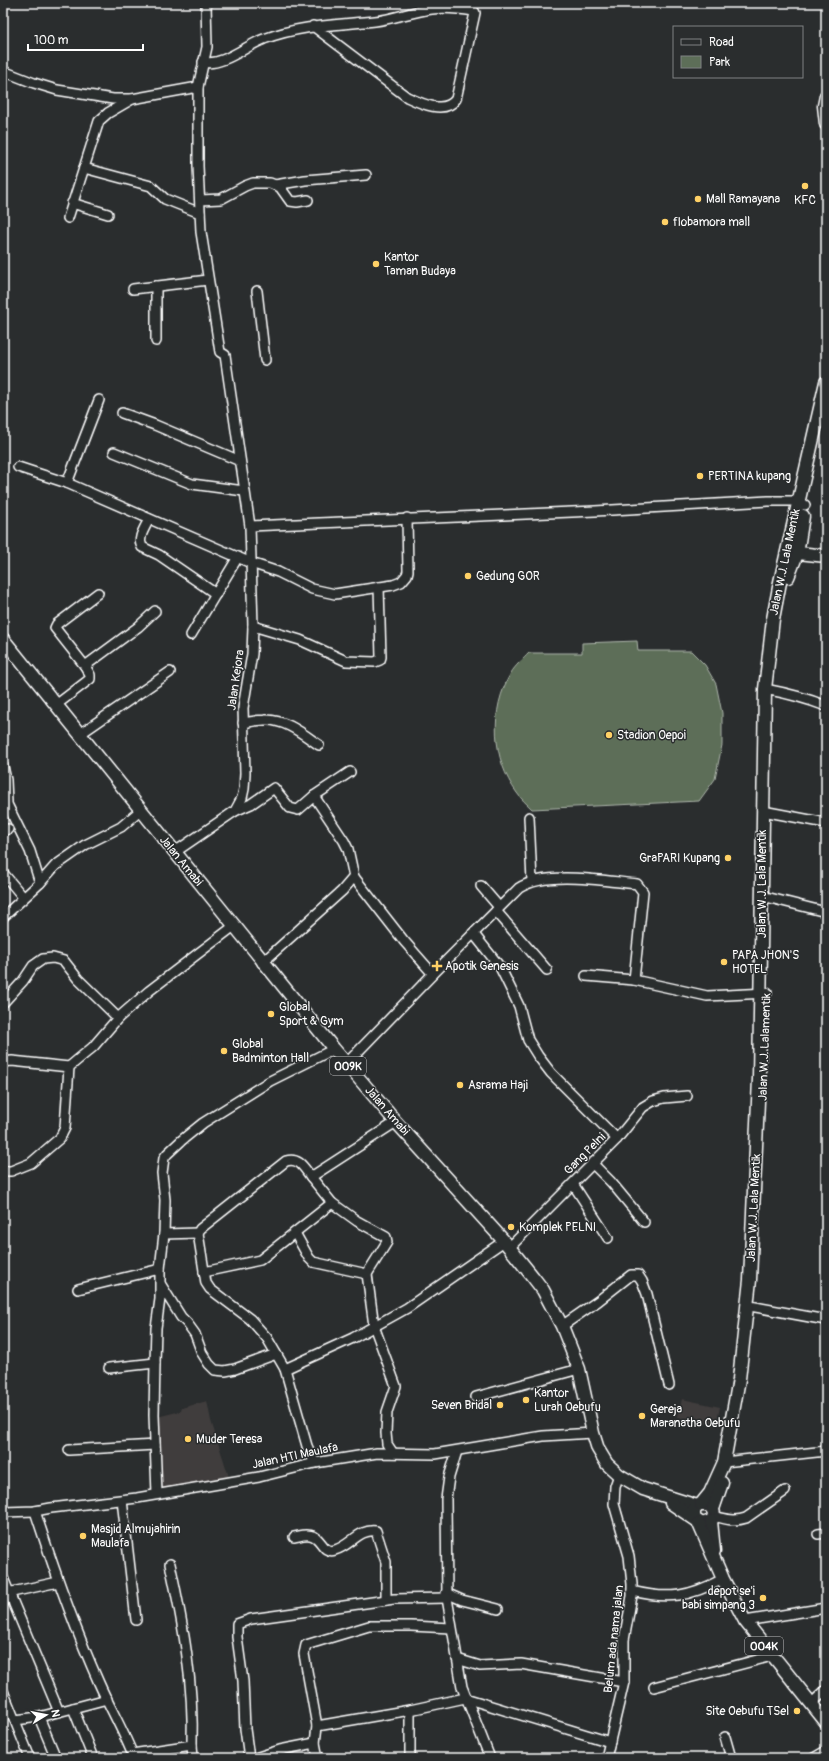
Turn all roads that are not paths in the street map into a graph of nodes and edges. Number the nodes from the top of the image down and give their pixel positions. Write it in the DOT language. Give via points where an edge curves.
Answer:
graph roads {
  1 [pos="206,3"];
  2 [pos="314,26"];
  3 [pos="203,62"];
  4 [pos="3,71"];
  5 [pos="198,87"];
  6 [pos="826,96"];
  7 [pos="132,99"];
  8 [pos="826,124"];
  9 [pos="84,168"];
  10 [pos="366,175"];
  11 [pos="275,184"];
  12 [pos="200,200"];
  13 [pos="308,200"];
  14 [pos="72,203"];
  15 [pos="200,213"];
  16 [pos="108,214"];
  17 [pos="68,218"];
  18 [pos="208,280"];
  19 [pos="156,286"];
  20 [pos="133,289"];
  21 [pos="257,291"];
  22 [pos="156,341"];
  23 [pos="265,360"];
  24 [pos="826,382"];
  25 [pos="98,400"];
  26 [pos="122,413"];
  27 [pos="826,417"];
  28 [pos="114,452"];
  29 [pos="240,460"];
  30 [pos="18,467"];
  31 [pos="67,483"];
  32 [pos="244,491"];
  33 [pos="802,503"];
  34 [pos="407,518"];
  35 [pos="149,520"];
  36 [pos="250,526"];
  37 [pos="792,553"];
  38 [pos="826,556"];
  39 [pos="238,557"];
  40 [pos="251,563"];
  41 [pos="379,588"];
  42 [pos="98,593"];
  43 [pos="216,594"];
  44 [pos="155,611"];
  45 [pos="253,626"];
  46 [pos="191,635"];
  47 [pos="3,639"];
  48 [pos="85,666"];
  49 [pos="170,672"];
  50 [pos="768,690"];
  51 [pos="56,705"];
  52 [pos="826,706"];
  53 [pos="242,723"];
  54 [pos="80,734"];
  55 [pos="319,745"];
  56 [pos="3,766"];
  57 [pos="350,772"];
  58 [pos="314,796"];
  59 [pos="5,800"];
  60 [pos="141,810"];
  61 [pos="234,811"];
  62 [pos="766,812"];
  63 [pos="529,817"];
  64 [pos="826,823"];
  65 [pos="174,852"];
  66 [pos="3,872"];
  67 [pos="354,877"];
  68 [pos="532,881"];
  69 [pos="40,883"];
  70 [pos="481,886"];
  71 [pos="23,897"];
  72 [pos="765,903"];
  73 [pos="498,909"];
  74 [pos="826,912"];
  75 [pos="3,917"];
  76 [pos="234,926"];
  77 [pos="472,933"];
  78 [pos="262,962"];
  79 [pos="547,970"];
  80 [pos="433,974"];
  81 [pos="586,976"];
  82 [pos="634,980"];
  83 [pos="764,993"];
  84 [pos="3,1003"];
  85 [pos="118,1018"];
  86 [pos="334,1049"];
  87 [pos="3,1062"];
  88 [pos="346,1064"];
  89 [pos="69,1067"];
  90 [pos="687,1096"];
  91 [pos="396,1122"];
  92 [pos="617,1139"];
  93 [pos="592,1163"];
  94 [pos="3,1171"];
  95 [pos="311,1177"];
  96 [pos="572,1184"];
  97 [pos="332,1203"];
  98 [pos="644,1222"];
  99 [pos="198,1233"];
  100 [pos="295,1233"];
  101 [pos="164,1234"];
  102 [pos="608,1238"];
  103 [pos="506,1245"];
  104 [pos="160,1269"];
  105 [pos="204,1272"];
  106 [pos="367,1274"];
  107 [pos="160,1285"];
  108 [pos="78,1289"];
  109 [pos="750,1306"];
  110 [pos="826,1320"];
  111 [pos="374,1326"];
  112 [pos="562,1326"];
  113 [pos="276,1354"];
  114 [pos="155,1362"];
  115 [pos="109,1368"];
  116 [pos="285,1369"];
  117 [pos="579,1369"];
  118 [pos="669,1385"];
  119 [pos="476,1397"];
  120 [pos="593,1433"];
  121 [pos="155,1445"];
  122 [pos="69,1450"];
  123 [pos="458,1451"];
  124 [pos="826,1451"];
  125 [pos="393,1453"];
  126 [pos="728,1462"];
  127 [pos="315,1463"];
  128 [pos="619,1475"];
  129 [pos="785,1491"];
  130 [pos="157,1494"];
  131 [pos="662,1496"];
  132 [pos="122,1500"];
  133 [pos="699,1505"];
  134 [pos="35,1511"];
  135 [pos="3,1512"];
  136 [pos="713,1515"];
  137 [pos="696,1521"];
  138 [pos="294,1537"];
  139 [pos="714,1562"];
  140 [pos="170,1564"];
  141 [pos="3,1578"];
  142 [pos="723,1579"];
  143 [pos="58,1582"];
  144 [pos="632,1591"];
  145 [pos="6,1593"];
  146 [pos="447,1595"];
  147 [pos="386,1600"];
  148 [pos="826,1608"];
  149 [pos="498,1609"];
  150 [pos="136,1620"];
  151 [pos="745,1621"];
  152 [pos="451,1628"];
  153 [pos="772,1656"];
  154 [pos="457,1659"];
  155 [pos="624,1682"];
  156 [pos="654,1687"];
  157 [pos="826,1690"];
  158 [pos="3,1692"];
  159 [pos="465,1698"];
  160 [pos="107,1699"];
  161 [pos="811,1704"];
  162 [pos="73,1708"];
  163 [pos="410,1710"];
  164 [pos="59,1712"];
  165 [pos="39,1717"];
  166 [pos="15,1720"];
  167 [pos="826,1722"];
  168 [pos="317,1726"];
  169 [pos="725,1737"];
  170 [pos="610,1742"];
  171 [pos="314,1743"];
  172 [pos="192,1744"];
  173 [pos="826,1751"];
  174 [pos="133,1756"];
  175 [pos="30,1758"];
  176 [pos="56,1758"];
  177 [pos="93,1758"];
  178 [pos="193,1758"];
  179 [pos="249,1758"];
  180 [pos="255,1758"];
  181 [pos="318,1758"];
  182 [pos="410,1758"];
  183 [pos="490,1758"];
  184 [pos="606,1758"];
  185 [pos="731,1758"];
  186 [pos="814,1758"];
  1 -- 3 [label="street" via="207,47"];
  2 -- 2 [label="street" via="377,21 433,8 476,13 456,99 436,108 407,96"];
  2 -- 3 [label="street" via="265,39 215,63"];
  3 -- 5 [label="street"];
  4 -- 7 [label="street" via="57,90 114,99"];
  5 -- 7 [label="street"];
  5 -- 12 [label="street"];
  6 -- 8 [label="main road"];
  7 -- 9 [label="street" via="99,121"];
  9 -- 14 [label="street"];
  9 -- 15 [label="street" via="150,186 165,199"];
  10 -- 11 [label="street"];
  11 -- 12 [label="street" via="253,183 221,199"];
  11 -- 13 [label="street" via="290,201"];
  12 -- 15 [label="street"];
  14 -- 16 [label="street"];
  14 -- 17 [label="street"];
  15 -- 18 [label="street"];
  18 -- 19 [label="street"];
  18 -- 29 [label="street, Jalan Kejora" via="220,352 225,355"];
  19 -- 20 [label="street"];
  19 -- 22 [label="street"];
  21 -- 23 [label="street"];
  24 -- 33 [label="main road, Jalan W.J. Lala Mentik"];
  25 -- 31 [label="street"];
  26 -- 29 [label="street"];
  27 -- 33 [label="main road"];
  28 -- 32 [label="street" via="192,484"];
  29 -- 32 [label="street, Jalan Kejora"];
  30 -- 31 [label="street"];
  31 -- 35 [label="street"];
  32 -- 36 [label="street, Jalan Kejora"];
  33 -- 34 [label="street"];
  33 -- 37 [label="main road"];
  34 -- 36 [label="street"];
  34 -- 41 [label="street" via="407,575 401,582"];
  35 -- 39 [label="street"];
  35 -- 43 [label="street" via="141,537 142,547 159,555"];
  36 -- 40 [label="street, Jalan Kejora"];
  37 -- 38 [label="main road"];
  37 -- 50 [label="main road"];
  39 -- 40 [label="street"];
  39 -- 43 [label="street"];
  40 -- 41 [label="street" via="330,594"];
  40 -- 45 [label="street, Jalan Kejora"];
  41 -- 45 [label="street" via="381,657 375,662 346,661 300,640"];
  42 -- 48 [label="street" via="55,628"];
  43 -- 46 [label="street"];
  44 -- 48 [label="street" via="138,627"];
  45 -- 53 [label="street, Jalan Kejora" via="252,654 242,708"];
  47 -- 51 [label="main road, Jalan Amabi / 009K"];
  48 -- 51 [label="street" via="90,679"];
  49 -- 54 [label="street"];
  50 -- 52 [label="street" via="807,698"];
  50 -- 62 [label="main road, Jalan W.J. Lala Mentik"];
  51 -- 54 [label="main road, Jalan Amabi / 009K"];
  53 -- 55 [label="street" via="266,719 279,722 295,728"];
  53 -- 61 [label="street, Jalan Kejora" via="244,789"];
  54 -- 60 [label="main road, Jalan Amabi / 009K"];
  56 -- 59 [label="street" via="6,780"];
  57 -- 58 [label="street"];
  58 -- 61 [label="street" via="296,810 290,808 274,788 251,804"];
  58 -- 67 [label="street" via="348,849"];
  59 -- 69 [label="street" via="30,851"];
  60 -- 65 [label="main road, Jalan Amabi / 009K"];
  60 -- 69 [label="street" via="120,827 85,845 55,866"];
  61 -- 65 [label="street"];
  62 -- 64 [label="street"];
  62 -- 72 [label="main road, Jalan W.J. Lala Mentik"];
  63 -- 68 [label="street"];
  65 -- 76 [label="main road, Jalan Amabi / 009K"];
  66 -- 71 [label="street"];
  67 -- 78 [label="street" via="342,891"];
  67 -- 80 [label="street"];
  68 -- 73 [label="street" via="519,888"];
  68 -- 82 [label="street" via="584,879 637,884 641,887 643,892"];
  69 -- 71 [label="street"];
  70 -- 73 [label="street"];
  71 -- 75 [label="street"];
  72 -- 74 [label="street"];
  72 -- 83 [label="main road, Jalan W.J. Lala Mentik"];
  73 -- 77 [label="street"];
  73 -- 79 [label="street"];
  76 -- 78 [label="main road, Jalan Amabi / 009K"];
  76 -- 85 [label="street"];
  77 -- 80 [label="street"];
  77 -- 92 [label="street" via="500,967 519,1006 528,1040 538,1056 551,1073"];
  78 -- 86 [label="main road, Jalan Amabi / 009K"];
  80 -- 88 [label="street"];
  81 -- 82 [label="street"];
  82 -- 83 [label="street" via="707,996"];
  83 -- 109 [label="main road, Jalan W.J. Lalamentik" via="762,1136"];
  83 -- 126 [label="main road, Jalan W.J. Lala Mentik" via="750,1273"];
  84 -- 85 [label="street" via="33,966 44,959 53,958 64,962"];
  85 -- 89 [label="street" via="93,1047"];
  86 -- 88 [label="main road, Jalan Amabi / 009K"];
  86 -- 101 [label="street" via="293,1068 239,1100 203,1123 167,1154 162,1173 165,1200"];
  87 -- 89 [label="street"];
  88 -- 91 [label="main road, Jalan Amabi / 009K"];
  89 -- 94 [label="street" via="65,1128 60,1138 31,1163"];
  90 -- 92 [label="street, Gang Pelni" via="664,1098 643,1107"];
  91 -- 95 [label="street"];
  91 -- 103 [label="main road, Jalan Amabi / 009K"];
  92 -- 93 [label="street, Gang Pelni"];
  93 -- 96 [label="street, Gang Pelni"];
  93 -- 98 [label="street"];
  95 -- 97 [label="street"];
  95 -- 99 [label="street" via="297,1161 286,1161"];
  96 -- 102 [label="street"];
  96 -- 103 [label="street, Gang Pelni"];
  97 -- 100 [label="street"];
  97 -- 106 [label="street" via="386,1237 387,1242"];
  99 -- 101 [label="street"];
  99 -- 105 [label="street"];
  100 -- 105 [label="street" via="260,1260"];
  100 -- 106 [label="street" via="313,1262"];
  101 -- 104 [label="street"];
  103 -- 111 [label="street, Gang Pelni"];
  103 -- 112 [label="main road, Jalan Amabi / 009K" via="543,1290"];
  104 -- 107 [label="street"];
  104 -- 108 [label="street"];
  105 -- 113 [label="street" via="205,1281 210,1289 250,1319 267,1338"];
  106 -- 111 [label="street"];
  107 -- 113 [label="street" via="195,1334 202,1353 215,1370 235,1369"];
  107 -- 114 [label="street"];
  109 -- 110 [label="street"];
  109 -- 126 [label="main road, Jalan W.J. Lalamentik" via="744,1370"];
  111 -- 116 [label="street, Gang Pelni"];
  111 -- 125 [label="street" via="396,1386 387,1412 386,1433 387,1444"];
  112 -- 117 [label="main road, Jalan Amabi / 009K"];
  112 -- 118 [label="street" via="631,1275 638,1275 646,1294"];
  113 -- 116 [label="street"];
  114 -- 115 [label="street"];
  114 -- 121 [label="street"];
  116 -- 127 [label="street" via="307,1446"];
  117 -- 119 [label="street"];
  117 -- 120 [label="main road, Jalan Amabi / 009K"];
  120 -- 123 [label="street, Jalan HTI Maulafa" via="543,1436"];
  120 -- 128 [label="main road, Jalan Amabi / 009K" via="598,1449 607,1464"];
  121 -- 122 [label="street"];
  121 -- 130 [label="street"];
  123 -- 125 [label="street, Jalan HTI Maulafa" via="435,1454"];
  123 -- 146 [label="street" via="446,1499"];
  124 -- 126 [label="street"];
  125 -- 127 [label="street, Jalan HTI Maulafa" via="376,1453"];
  126 -- 133 [label="main road, Jalan W.J. Lala Mentik" via="710,1493"];
  126 -- 136 [label="main road, Jalan W.J. Lalamentik"];
  127 -- 130 [label="street, Jalan HTI Maulafa" via="259,1477"];
  128 -- 131 [label="main road, Jalan Amabi / 009K" via="643,1489"];
  128 -- 144 [label="street, Belum ada nama jalan" via="615,1486 614,1504 626,1542"];
  129 -- 136 [label="street" via="739,1521"];
  130 -- 132 [label="street, Jalan HTI Maulafa"];
  131 -- 133 [label="main road, Jalan Amabi / 009K"];
  131 -- 137 [label="main road, Jalan Amabi / 009K"];
  132 -- 134 [label="street, Jalan HTI Maulafa"];
  132 -- 150 [label="street"];
  133 -- 136 [label="main road" via="708,1505"];
  133 -- 137 [label="main road" via="693,1514"];
  134 -- 135 [label="street, Jalan HTI Maulafa"];
  134 -- 143 [label="street"];
  136 -- 137 [label="main road" via="706,1524"];
  136 -- 139 [label="main road, 004K"];
  137 -- 139 [label="main road, 004K"];
  138 -- 147 [label="street" via="308,1534 314,1536 325,1549 333,1551 344,1547 363,1533 376,1531 386,1562"];
  139 -- 142 [label="main road, 004K"];
  140 -- 172 [label="street" via="191,1689"];
  141 -- 145 [label="street"];
  142 -- 144 [label="street" via="690,1594 666,1597"];
  142 -- 151 [label="main road, 004K"];
  143 -- 145 [label="street"];
  143 -- 160 [label="street"];
  144 -- 155 [label="street, Belum ada nama jalan" via="624,1640"];
  145 -- 164 [label="street"];
  146 -- 147 [label="street"];
  146 -- 149 [label="street"];
  146 -- 152 [label="street"];
  147 -- 179 [label="street" via="250,1619 237,1624"];
  148 -- 151 [label="street"];
  151 -- 153 [label="main road, 004K"];
  152 -- 154 [label="street"];
  152 -- 168 [label="street" via="369,1626 306,1645 304,1654"];
  153 -- 156 [label="street"];
  153 -- 161 [label="main road, 004K"];
  154 -- 155 [label="street" via="480,1666 521,1664"];
  154 -- 159 [label="street"];
  155 -- 170 [label="street, Belum ada nama jalan"];
  157 -- 161 [label="street"];
  158 -- 166 [label="street"];
  159 -- 163 [label="street"];
  159 -- 170 [label="street"];
  159 -- 183 [label="street"];
  160 -- 162 [label="street"];
  160 -- 174 [label="street"];
  161 -- 167 [label="main road, 004K"];
  162 -- 164 [label="street"];
  162 -- 177 [label="street"];
  163 -- 168 [label="street"];
  163 -- 182 [label="street"];
  164 -- 165 [label="street"];
  165 -- 166 [label="street"];
  165 -- 176 [label="street"];
  166 -- 175 [label="street"];
  168 -- 171 [label="street"];
  169 -- 185 [label="street"];
  170 -- 184 [label="street, Belum ada nama jalan"];
  171 -- 180 [label="street"];
  171 -- 181 [label="street"];
  172 -- 174 [label="street"];
  172 -- 178 [label="street"];
  173 -- 186 [label="street"];
}
